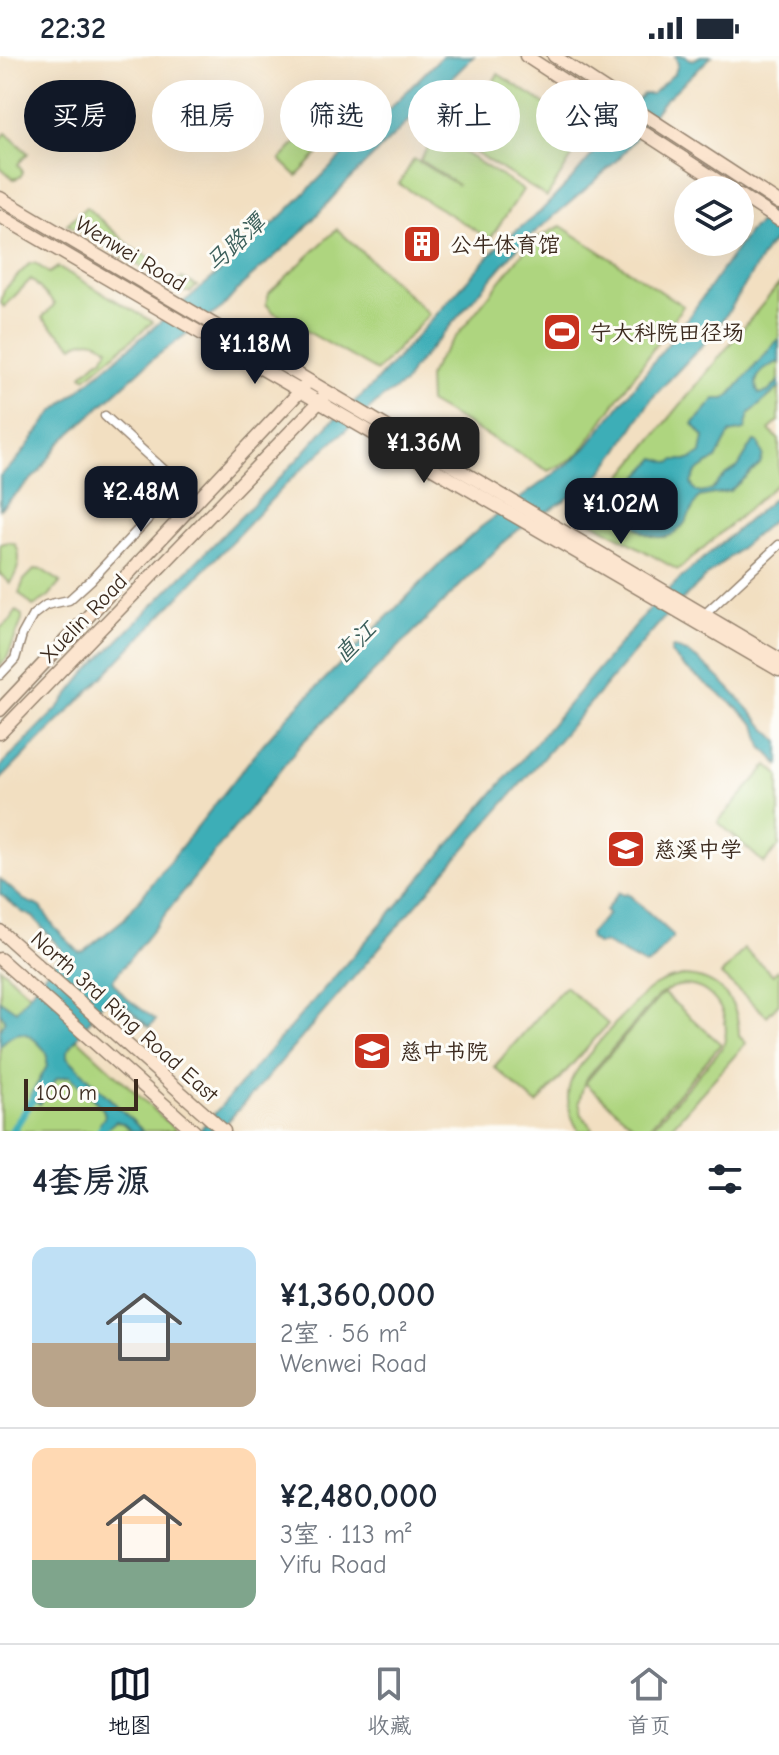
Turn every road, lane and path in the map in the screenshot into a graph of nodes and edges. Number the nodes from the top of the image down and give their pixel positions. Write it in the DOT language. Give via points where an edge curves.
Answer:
graph roads {
  1 [pos="526,56"];
  2 [pos="554,56"];
  3 [pos="710,176"];
  4 [pos="0,198"];
  5 [pos="776,201"];
  6 [pos="754,204"];
  7 [pos="0,216"];
  8 [pos="779,220"];
  9 [pos="305,386"];
  10 [pos="324,397"];
  11 [pos="105,416"];
  12 [pos="779,545"];
  13 [pos="677,606"];
  14 [pos="704,615"];
  15 [pos="779,659"];
  16 [pos="779,670"];
  17 [pos="0,675"];
  18 [pos="0,710"];
  19 [pos="0,733"];
  20 [pos="0,931"];
  21 [pos="0,959"];
  22 [pos="194,1131"];
  23 [pos="224,1131"];
  1 -- 3 [label="main road"];
  2 -- 5 [label="main road"];
  4 -- 9 [label="main road, Wenwei Road" via="208,321"];
  6 -- 8 [label="main road"];
  7 -- 9 [label="main road, Wenwei Road" via="198,331"];
  9 -- 10 [label="main road, Wenwei Road"];
  9 -- 18 [label="main road, Xuelin Road"];
  10 -- 13 [label="main road, Wenwei Road"];
  10 -- 19 [label="main road, Xuelin Road"];
  11 -- 17 [label="street" via="174,479 175,490 69,600 46,605 33,615 15,659"];
  12 -- 14 [label="street"];
  13 -- 14 [label="main road, Wenwei Road"];
  13 -- 16 [label="main road, Wenwei Road"];
  14 -- 15 [label="main road, Wenwei Road"];
  20 -- 23 [label="main road, North 3rd Ring Road East"];
  21 -- 22 [label="main road, North 3rd Ring Road East"];
}
